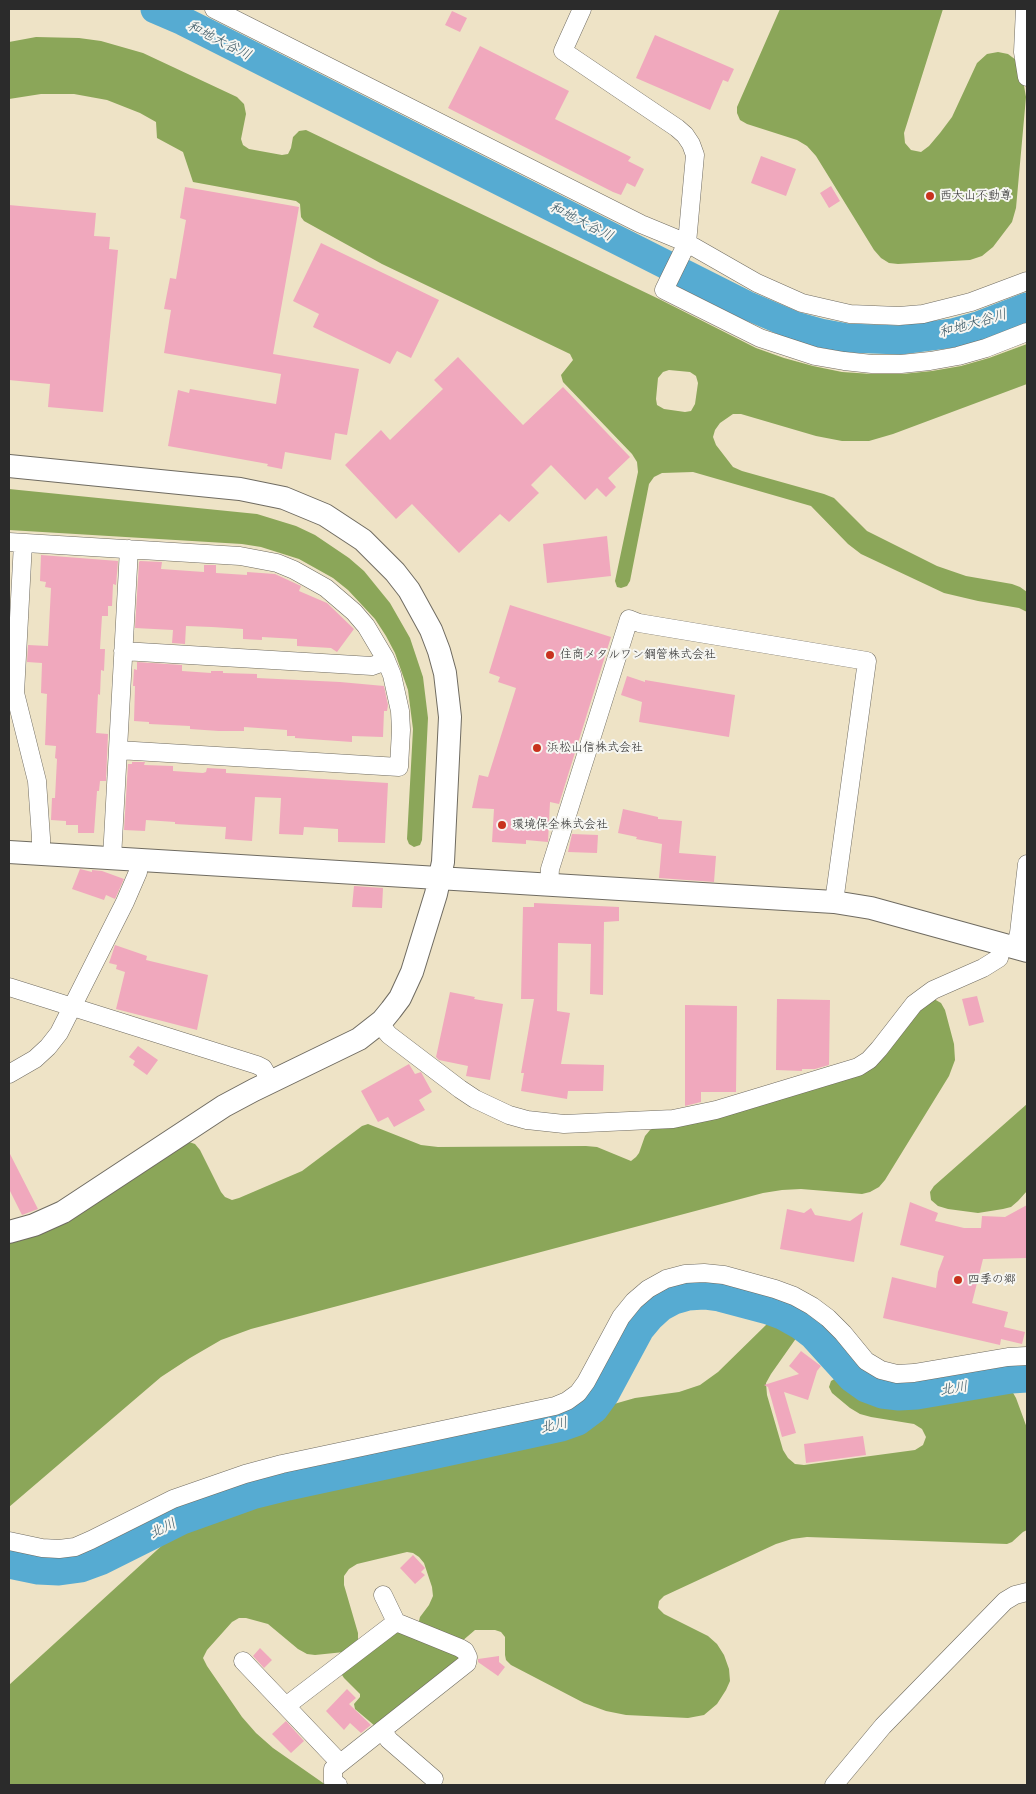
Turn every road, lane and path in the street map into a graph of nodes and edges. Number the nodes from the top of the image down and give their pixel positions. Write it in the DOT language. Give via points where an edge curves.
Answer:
graph roads {
  1 [pos="214,9"];
  2 [pos="582,9"];
  3 [pos="1025,9"];
  4 [pos="1027,77"];
  5 [pos="686,246"];
  6 [pos="1027,281"];
  7 [pos="1027,332"];
  8 [pos="9,466"];
  9 [pos="16,543"];
  10 [pos="129,549"];
  11 [pos="124,651"];
  12 [pos="386,661"];
  13 [pos="12,692"];
  14 [pos="118,750"];
  15 [pos="9,852"];
  16 [pos="40,854"];
  17 [pos="112,858"];
  18 [pos="138,860"];
  19 [pos="1027,864"];
  20 [pos="440,878"];
  21 [pos="549,885"];
  22 [pos="834,902"];
  23 [pos="1015,947"];
  24 [pos="9,987"];
  25 [pos="73,1007"];
  26 [pos="379,1023"];
  27 [pos="9,1074"];
  28 [pos="271,1082"];
  29 [pos="9,1232"];
  30 [pos="1027,1356"];
  31 [pos="9,1541"];
  32 [pos="1027,1592"];
  33 [pos="383,1595"];
  34 [pos="396,1622"];
  35 [pos="243,1661"];
  36 [pos="286,1706"];
  37 [pos="382,1730"];
  38 [pos="340,1763"];
  39 [pos="434,1779"];
  40 [pos="338,1785"];
  41 [pos="834,1785"];
  1 -- 5 [label="street"];
  2 -- 5 [label="street" via="563,51 677,128 691,144 695,166"];
  3 -- 4 [label="street" via="1023,52"];
  5 -- 6 [label="street" via="779,294 850,314 923,314 970,302"];
  5 -- 7 [label="street" via="664,290 760,338 815,356 872,364 930,361 986,348"];
  8 -- 20 [label="street" via="262,492 291,500 325,516 380,556 409,590 438,651 444,672 450,725 444,862"];
  9 -- 10 [label="street"];
  9 -- 13 [label="street"];
  10 -- 11 [label="street"];
  10 -- 12 [label="street" via="240,556 294,570 326,588 354,612"];
  11 -- 12 [label="street" via="372,666"];
  11 -- 14 [label="street"];
  12 -- 14 [label="street" via="400,711 399,767"];
  13 -- 16 [label="street" via="37,781"];
  14 -- 17 [label="street"];
  15 -- 16 [label="street"];
  16 -- 17 [label="street"];
  17 -- 18 [label="street"];
  18 -- 20 [label="street"];
  18 -- 25 [label="street" via="138,872"];
  19 -- 23 [label="street"];
  20 -- 21 [label="street"];
  20 -- 26 [label="street" via="406,985"];
  21 -- 22 [label="street"];
  21 -- 22 [label="street" via="550,869 629,619 867,661"];
  22 -- 23 [label="street" via="871,908"];
  23 -- 26 [label="street" via="982,968 933,990 914,1004 879,1049 858,1068 716,1110 673,1119 564,1124 509,1115 460,1089"];
  24 -- 25 [label="street"];
  25 -- 27 [label="street" via="60,1033 48,1047"];
  25 -- 28 [label="street" via="258,1065"];
  26 -- 28 [label="street" via="359,1039"];
  28 -- 29 [label="street" via="209,1115 63,1212"];
  30 -- 31 [label="street" via="914,1373 880,1370 866,1361 828,1318 794,1296 724,1275 685,1274 666,1279 634,1301 586,1382 568,1401 245,1474 173,1499 75,1546 42,1548"];
  32 -- 41 [label="street" via="1005,1600 883,1726"];
  33 -- 34 [label="street"];
  34 -- 36 [label="street"];
  34 -- 37 [label="street" via="460,1648 468,1657 463,1667"];
  35 -- 36 [label="street"];
  36 -- 38 [label="street"];
  37 -- 38 [label="street"];
  37 -- 39 [label="street"];
  38 -- 40 [label="street" via="333,1769 333,1782"];
}
